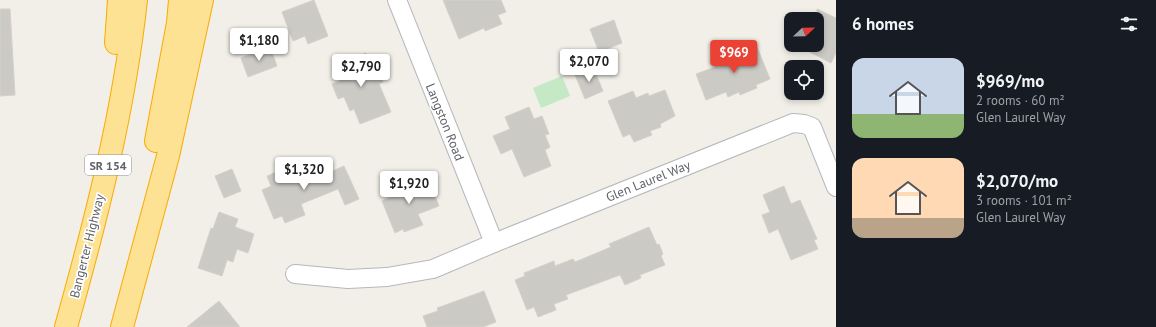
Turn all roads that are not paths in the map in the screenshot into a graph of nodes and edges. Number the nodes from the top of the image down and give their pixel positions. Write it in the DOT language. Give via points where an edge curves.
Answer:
graph roads {
  1 [pos="119,0"];
  2 [pos="136,0"];
  3 [pos="180,0"];
  4 [pos="202,0"];
  5 [pos="397,0"];
  6 [pos="108,163"];
  7 [pos="836,187"];
  8 [pos="494,244"];
  9 [pos="295,274"];
  10 [pos="66,327"];
  11 [pos="111,327"];
  12 [pos="122,327"];
  1 -- 6 [label="highway"];
  2 -- 6 [label="highway, Bangerter Highway / SR 154"];
  3 -- 11 [label="highway, SR 154" via="150,174"];
  4 -- 12 [label="highway" via="168,156"];
  5 -- 8 [label="street, Langston Road"];
  6 -- 10 [label="highway, Bangerter Highway / SR 154"];
  7 -- 8 [label="street, Glen Laurel Way" via="812,127 793,123"];
  8 -- 9 [label="street, Glen Laurel Way" via="434,269 388,277 348,279"];
}
